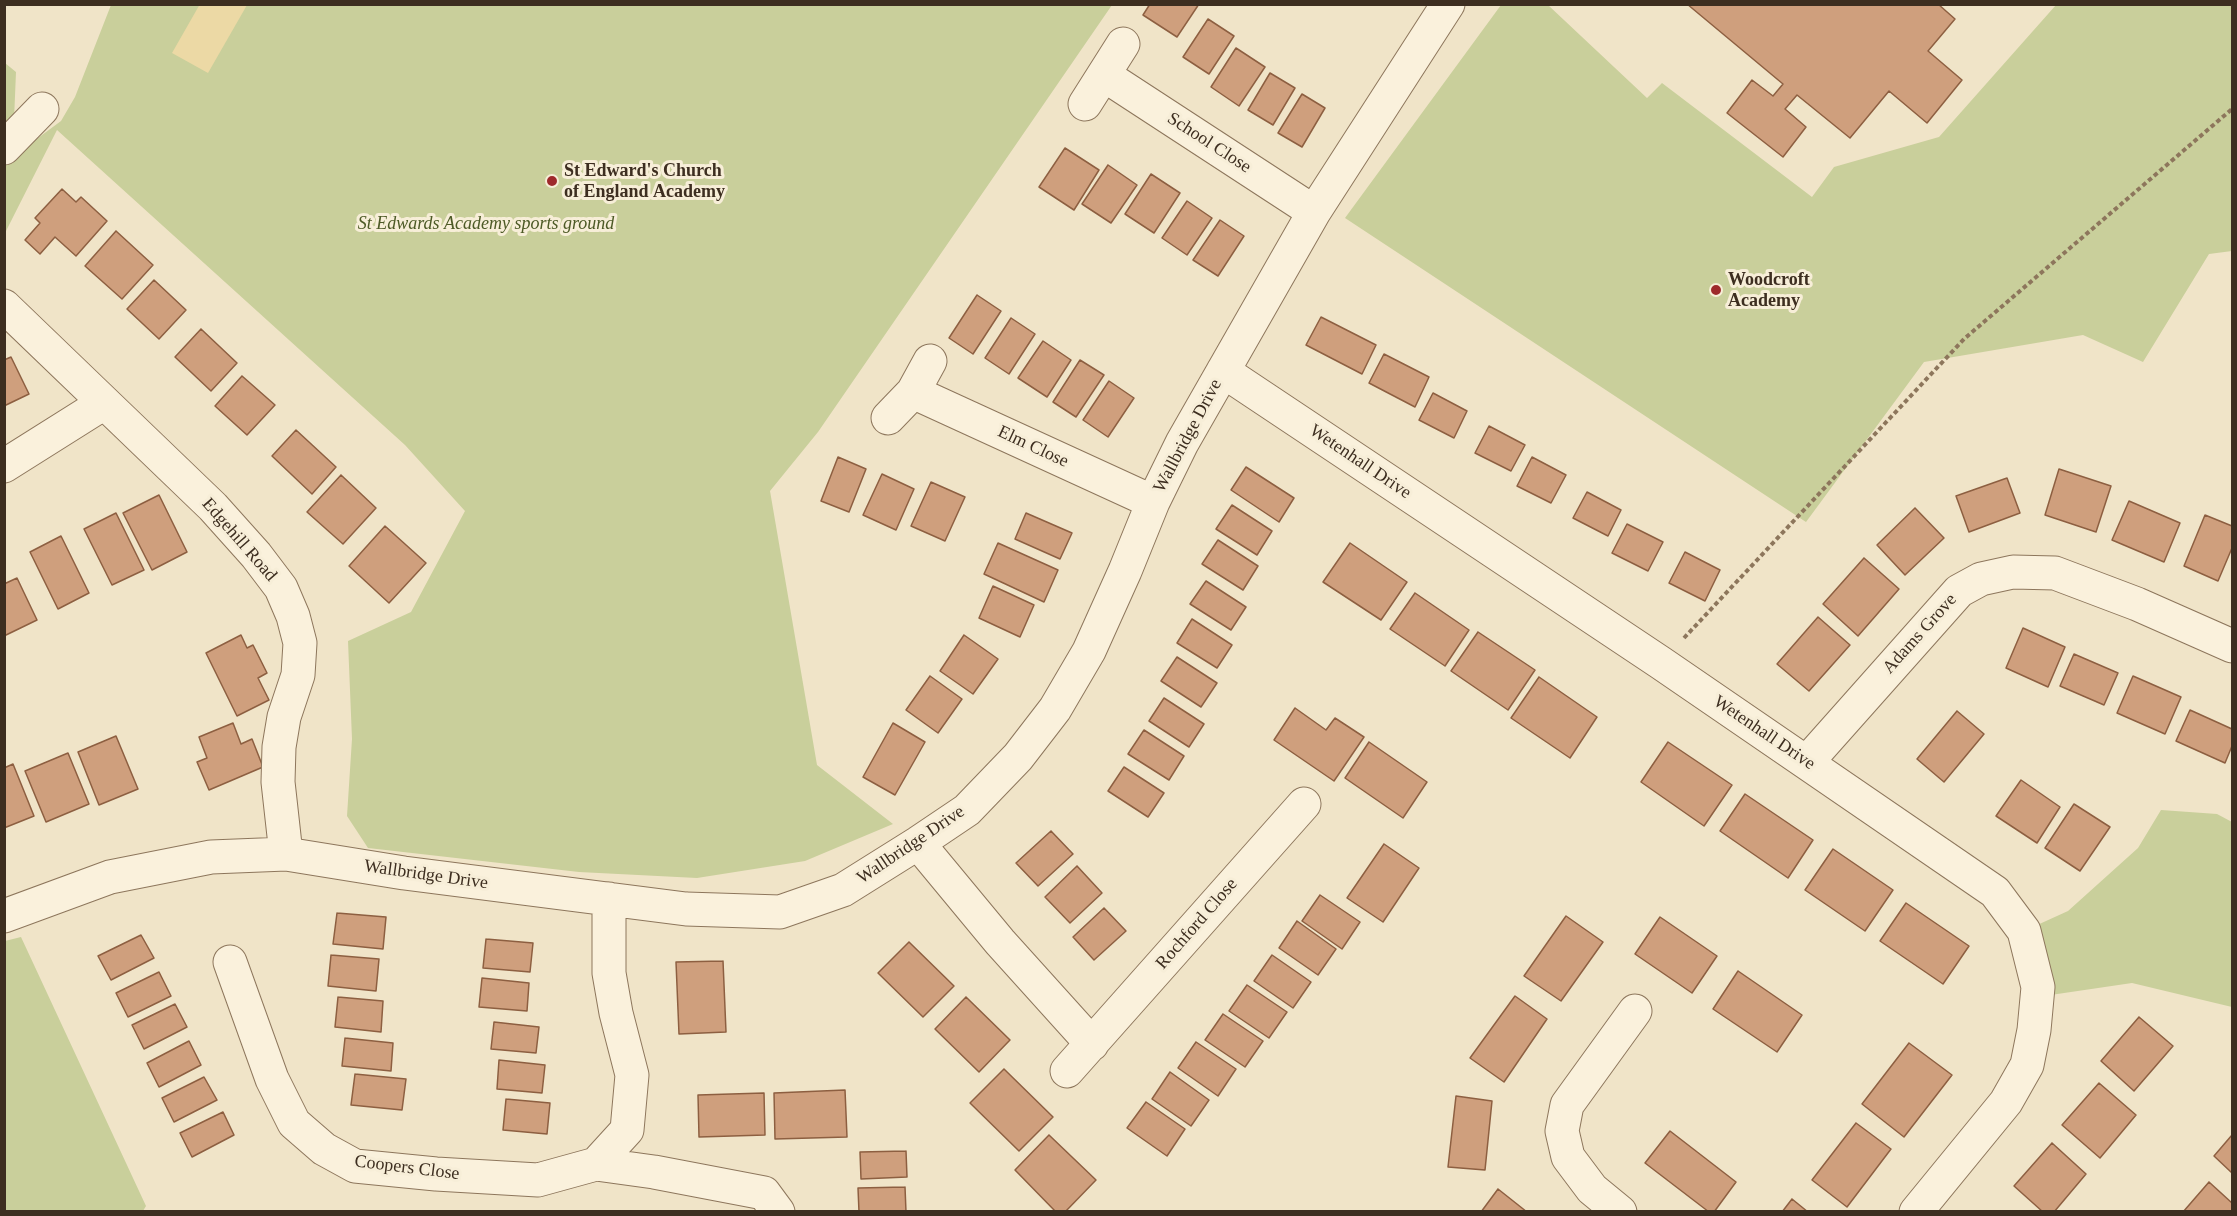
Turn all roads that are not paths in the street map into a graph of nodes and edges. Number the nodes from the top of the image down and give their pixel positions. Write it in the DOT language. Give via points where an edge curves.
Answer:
graph roads {
  1 [pos="1448,4"];
  2 [pos="1123,44"];
  3 [pos="1104,75"];
  4 [pos="1085,104"];
  5 [pos="42,109"];
  6 [pos="4,148"];
  7 [pos="1314,212"];
  8 [pos="4,306"];
  9 [pos="930,361"];
  10 [pos="1223,371"];
  11 [pos="913,392"];
  12 [pos="104,403"];
  13 [pos="888,418"];
  14 [pos="4,466"];
  15 [pos="1153,502"];
  16 [pos="2232,646"];
  17 [pos="1807,762"];
  18 [pos="1304,804"];
  19 [pos="918,843"];
  20 [pos="286,854"];
  21 [pos="609,898"];
  22 [pos="4,916"];
  23 [pos="230,962"];
  24 [pos="1635,1011"];
  25 [pos="1092,1044"];
  26 [pos="1067,1071"];
  27 [pos="596,1164"];
  28 [pos="1931,1207"];
  29 [pos="778,1212"];
  30 [pos="1620,1212"];
  1 -- 7 [label="street, Wallbridge Drive"];
  2 -- 3 [label="street"];
  3 -- 4 [label="street"];
  3 -- 7 [label="street, School Close"];
  5 -- 6 [label="street"];
  7 -- 10 [label="street, Wallbridge Drive"];
  8 -- 12 [label="street, Edgehill Road"];
  9 -- 11 [label="street"];
  10 -- 15 [label="street, Wallbridge Drive"];
  10 -- 17 [label="street, Wetenhall Drive"];
  11 -- 13 [label="street"];
  11 -- 15 [label="street, Elm Close"];
  12 -- 14 [label="street"];
  12 -- 20 [label="street, Edgehill Road" via="213,507 256,555 280,588 293,616 300,643 298,675 279,747"];
  15 -- 19 [label="street, Wallbridge Drive" via="1089,651 1055,709 1018,757 967,810"];
  16 -- 17 [label="street, Adams Grove" via="2055,573 2013,572 1981,579 1959,591"];
  17 -- 28 [label="street, Wetenhall Drive" via="1995,892 2024,931 2031,953 2038,987 2027,1065 2006,1102"];
  18 -- 25 [label="street, Rochford Close"];
  19 -- 21 [label="street, Wallbridge Drive" via="843,891 780,912 686,909"];
  19 -- 25 [label="street"];
  20 -- 21 [label="street, Wallbridge Drive"];
  20 -- 22 [label="street, Wallbridge Drive" via="211,857 110,877"];
  21 -- 27 [label="street" via="609,973 632,1075 627,1130"];
  23 -- 27 [label="street, Coopers Close" via="272,1079 294,1123 324,1149 355,1166 538,1180"];
  24 -- 30 [label="street" via="1567,1105 1562,1131 1568,1157 1592,1189"];
  25 -- 26 [label="street, Rochford Close"];
  27 -- 29 [label="street, Coopers Close" via="764,1193"];
}
